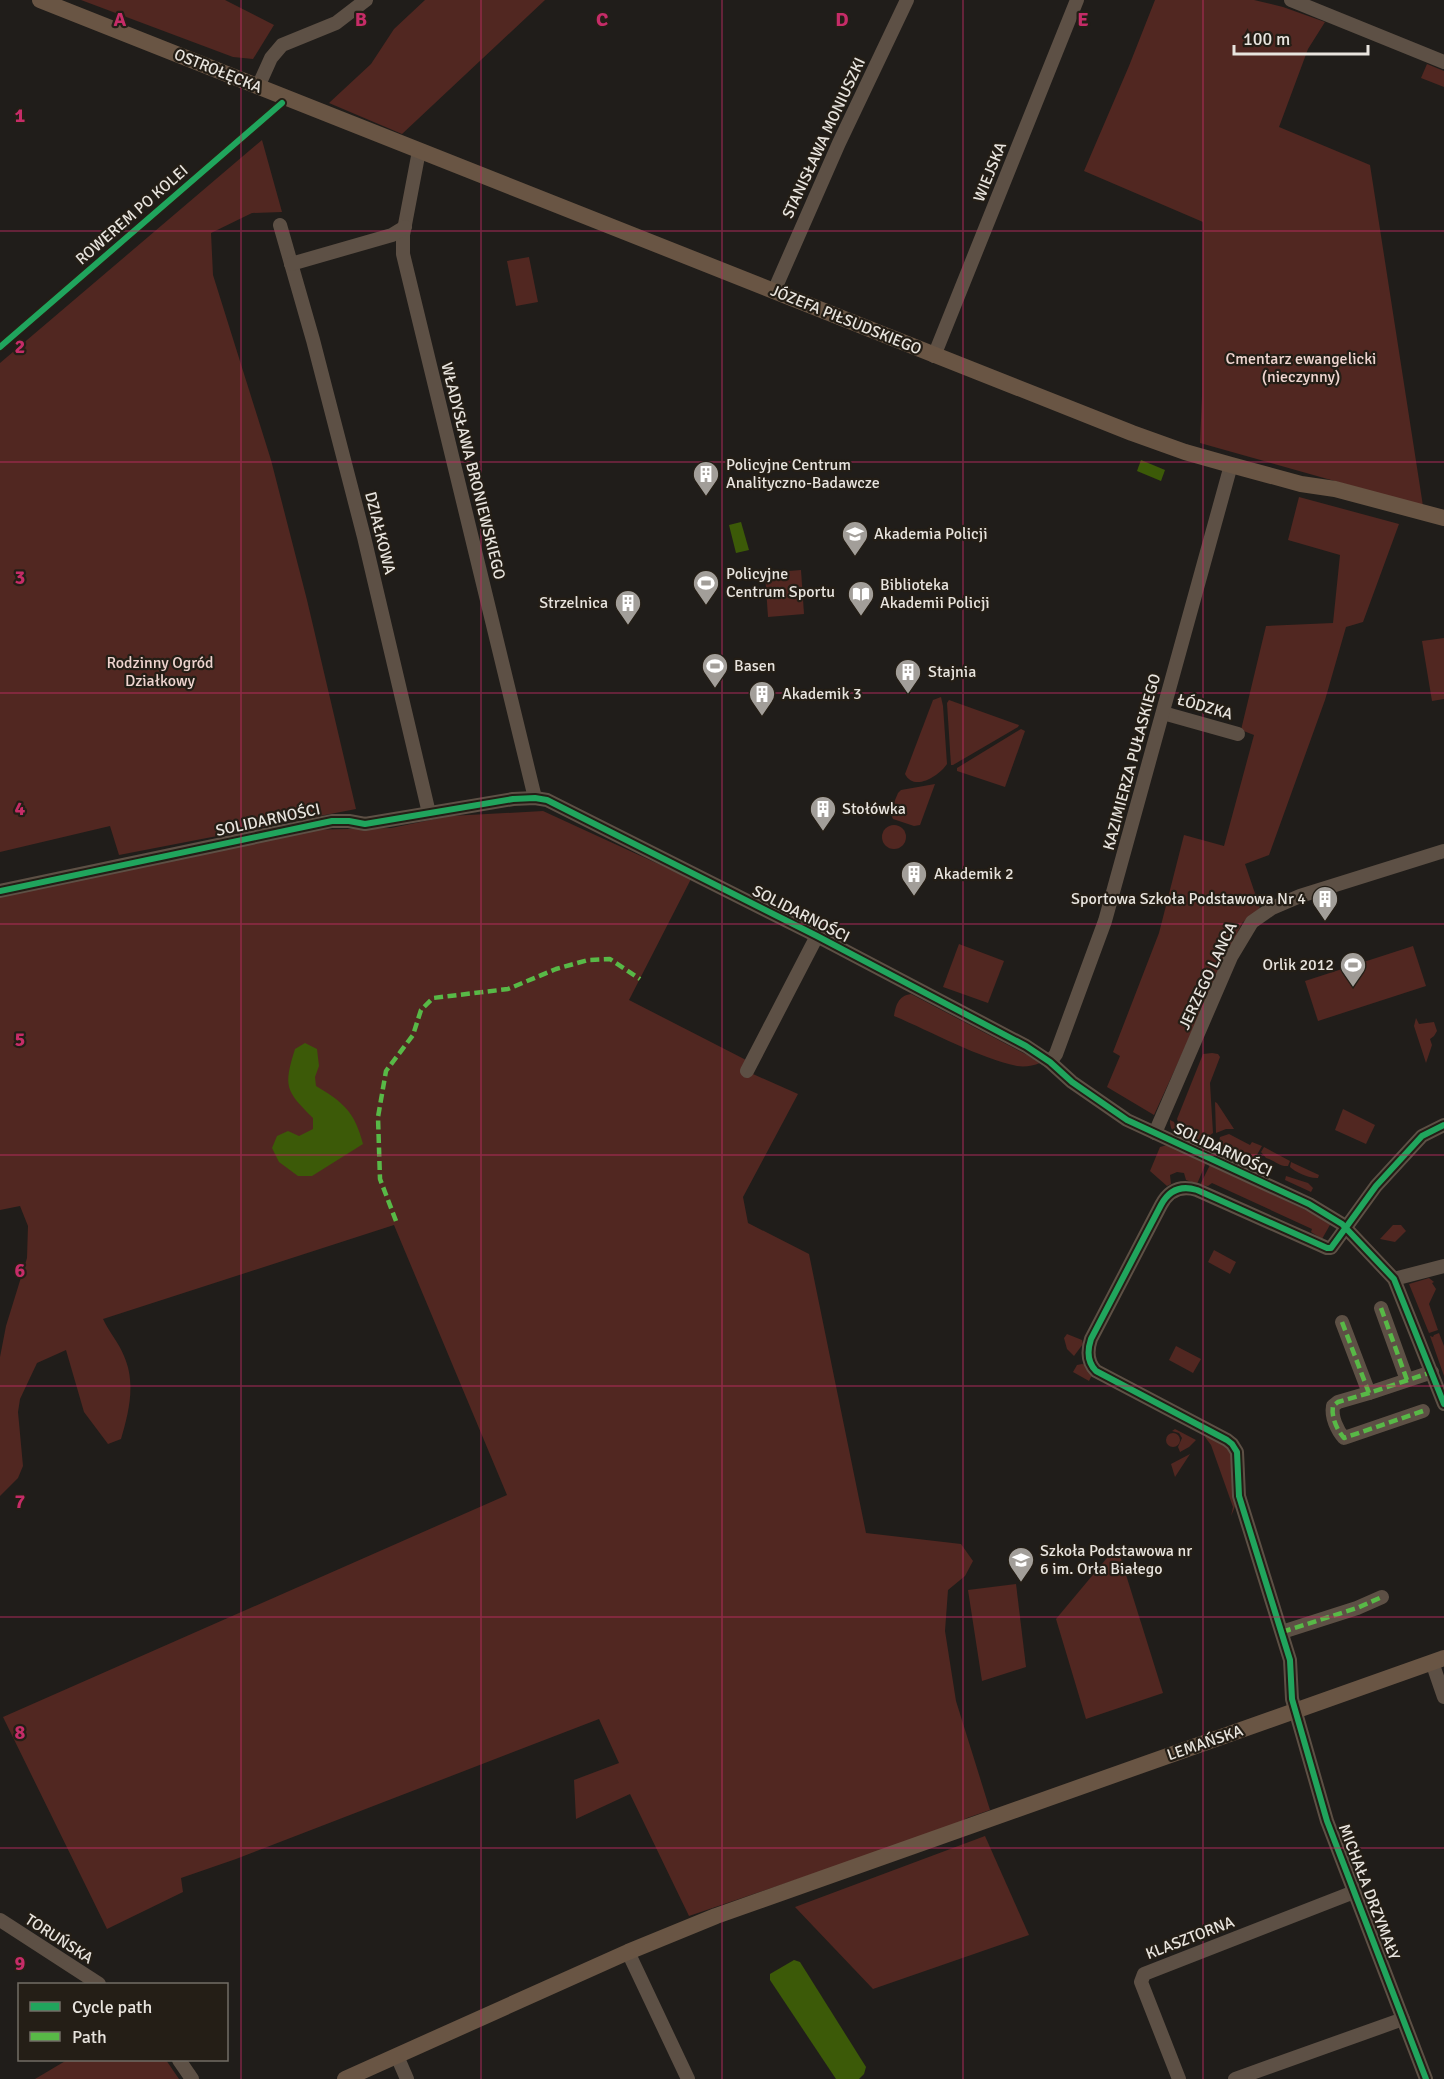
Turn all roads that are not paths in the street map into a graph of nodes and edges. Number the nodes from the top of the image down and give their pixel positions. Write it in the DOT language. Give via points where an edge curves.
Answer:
graph roads {
  1 [pos="40,0"];
  2 [pos="366,0"];
  3 [pos="908,0"];
  4 [pos="1077,0"];
  5 [pos="1291,0"];
  6 [pos="1444,62"];
  7 [pos="258,87"];
  8 [pos="396,142"];
  9 [pos="419,151"];
  10 [pos="280,225"];
  11 [pos="405,227"];
  12 [pos="291,264"];
  13 [pos="774,291"];
  14 [pos="934,356"];
  15 [pos="1231,465"];
  16 [pos="1301,484"];
  17 [pos="1444,518"];
  18 [pos="1444,527"];
  19 [pos="1163,713"];
  20 [pos="1238,734"];
  21 [pos="535,798"];
  22 [pos="429,813"];
  23 [pos="1444,851"];
  24 [pos="0,891"];
  25 [pos="817,936"];
  26 [pos="1050,1062"];
  27 [pos="747,1071"];
  28 [pos="1444,1125"];
  29 [pos="1155,1134"];
  30 [pos="1346,1228"];
  31 [pos="1444,1266"];
  32 [pos="1394,1280"];
  33 [pos="1381,1308"];
  34 [pos="1342,1322"];
  35 [pos="1431,1372"];
  36 [pos="1407,1380"];
  37 [pos="1369,1393"];
  38 [pos="1444,1404"];
  39 [pos="1423,1411"];
  40 [pos="1382,1597"];
  41 [pos="1282,1632"];
  42 [pos="1438,1660"];
  43 [pos="1444,1697"];
  44 [pos="1295,1712"];
  45 [pos="1354,1892"];
  46 [pos="0,1920"];
  47 [pos="628,1952"];
  48 [pos="97,1983"];
  49 [pos="1403,2019"];
  50 [pos="397,2056"];
  51 [pos="180,2061"];
  52 [pos="192,2079"];
  53 [pos="345,2079"];
  54 [pos="407,2079"];
  55 [pos="688,2079"];
  56 [pos="1179,2079"];
  57 [pos="1235,2079"];
  58 [pos="1426,2079"];
  1 -- 7 [label="main road, OSTROŁĘCKA"];
  2 -- 7 [label="street" via="336,23 282,45 271,58"];
  3 -- 13 [label="street, STANISŁAWA MONIUSZKI"];
  4 -- 14 [label="street, WIEJSKA"];
  5 -- 6 [label="street"];
  7 -- 8 [label="main road, OSTROŁĘCKA"];
  8 -- 9 [label="main road, JÓZEFA PIŁSUDSKIEGO"];
  9 -- 11 [label="street, WŁADYSŁAWA BRONIEWSKIEGO"];
  9 -- 13 [label="main road, JÓZEFA PIŁSUDSKIEGO"];
  10 -- 12 [label="street, DZIAŁKOWA"];
  11 -- 12 [label="street" via="392,235"];
  11 -- 21 [label="street, WŁADYSŁAWA BRONIEWSKIEGO" via="403,254"];
  12 -- 22 [label="street, DZIAŁKOWA" via="361,525"];
  13 -- 14 [label="main road, JÓZEFA PIŁSUDSKIEGO"];
  14 -- 15 [label="main road, JÓZEFA PIŁSUDSKIEGO" via="1132,433"];
  15 -- 16 [label="main road, JÓZEFA PIŁSUDSKIEGO"];
  15 -- 19 [label="street, KAZIMIERZA PUŁASKIEGO"];
  16 -- 17 [label="main road, JÓZEFA PIŁSUDSKIEGO" via="1335,489"];
  16 -- 18 [label="main road, JÓZEFA PIŁSUDSKIEGO"];
  19 -- 20 [label="street, ŁÓDZKA"];
  19 -- 26 [label="street, KAZIMIERZA PUŁASKIEGO" via="1105,921"];
  21 -- 22 [label="street, SOLIDARNOŚCI"];
  21 -- 25 [label="street, SOLIDARNOŚCI" via="548,800"];
  22 -- 24 [label="street, SOLIDARNOŚCI" via="365,824 332,821"];
  23 -- 29 [label="street, JERZEGO LANCA" via="1299,896 1252,922 1231,957"];
  25 -- 26 [label="street, SOLIDARNOŚCI"];
  25 -- 27 [label="street"];
  26 -- 29 [label="street, SOLIDARNOŚCI" via="1115,1114"];
  28 -- 30 [label="street" via="1422,1136 1376,1186"];
  29 -- 30 [label="street, SOLIDARNOŚCI" via="1309,1204"];
  30 -- 32 [label="street, SOLIDARNOŚCI"];
  30 -- 41 [label="street, MICHAŁA DRZYMAŁY" via="1334,1246 1327,1248 1197,1190 1174,1190 1161,1205 1088,1351 1096,1371 1232,1444 1237,1452 1242,1507"];
  31 -- 32 [label="street"];
  32 -- 35 [label="street, SOLIDARNOŚCI"];
  33 -- 36 [label="street"];
  34 -- 37 [label="street"];
  35 -- 36 [label="street"];
  35 -- 38 [label="street, SOLIDARNOŚCI"];
  36 -- 37 [label="street"];
  37 -- 39 [label="street" via="1332,1406 1344,1438"];
  40 -- 41 [label="street"];
  41 -- 44 [label="street, MICHAŁA DRZYMAŁY" via="1290,1660 1290,1693"];
  42 -- 43 [label="street"];
  42 -- 44 [label="main road, LEMAŃSKA"];
  44 -- 45 [label="street, MICHAŁA DRZYMAŁY" via="1327,1821"];
  44 -- 47 [label="main road, LEMAŃSKA" via="716,1916"];
  45 -- 49 [label="street, MICHAŁA DRZYMAŁY"];
  45 -- 56 [label="street, KLASZTORNA" via="1144,1974 1141,1982"];
  46 -- 48 [label="street, TORUŃSKA"];
  47 -- 50 [label="main road, LEMAŃSKA"];
  47 -- 55 [label="street"];
  49 -- 57 [label="street"];
  49 -- 58 [label="street, MICHAŁA DRZYMAŁY"];
  50 -- 53 [label="main road, LEMAŃSKA"];
  50 -- 54 [label="street"];
  51 -- 52 [label="street"];
}
